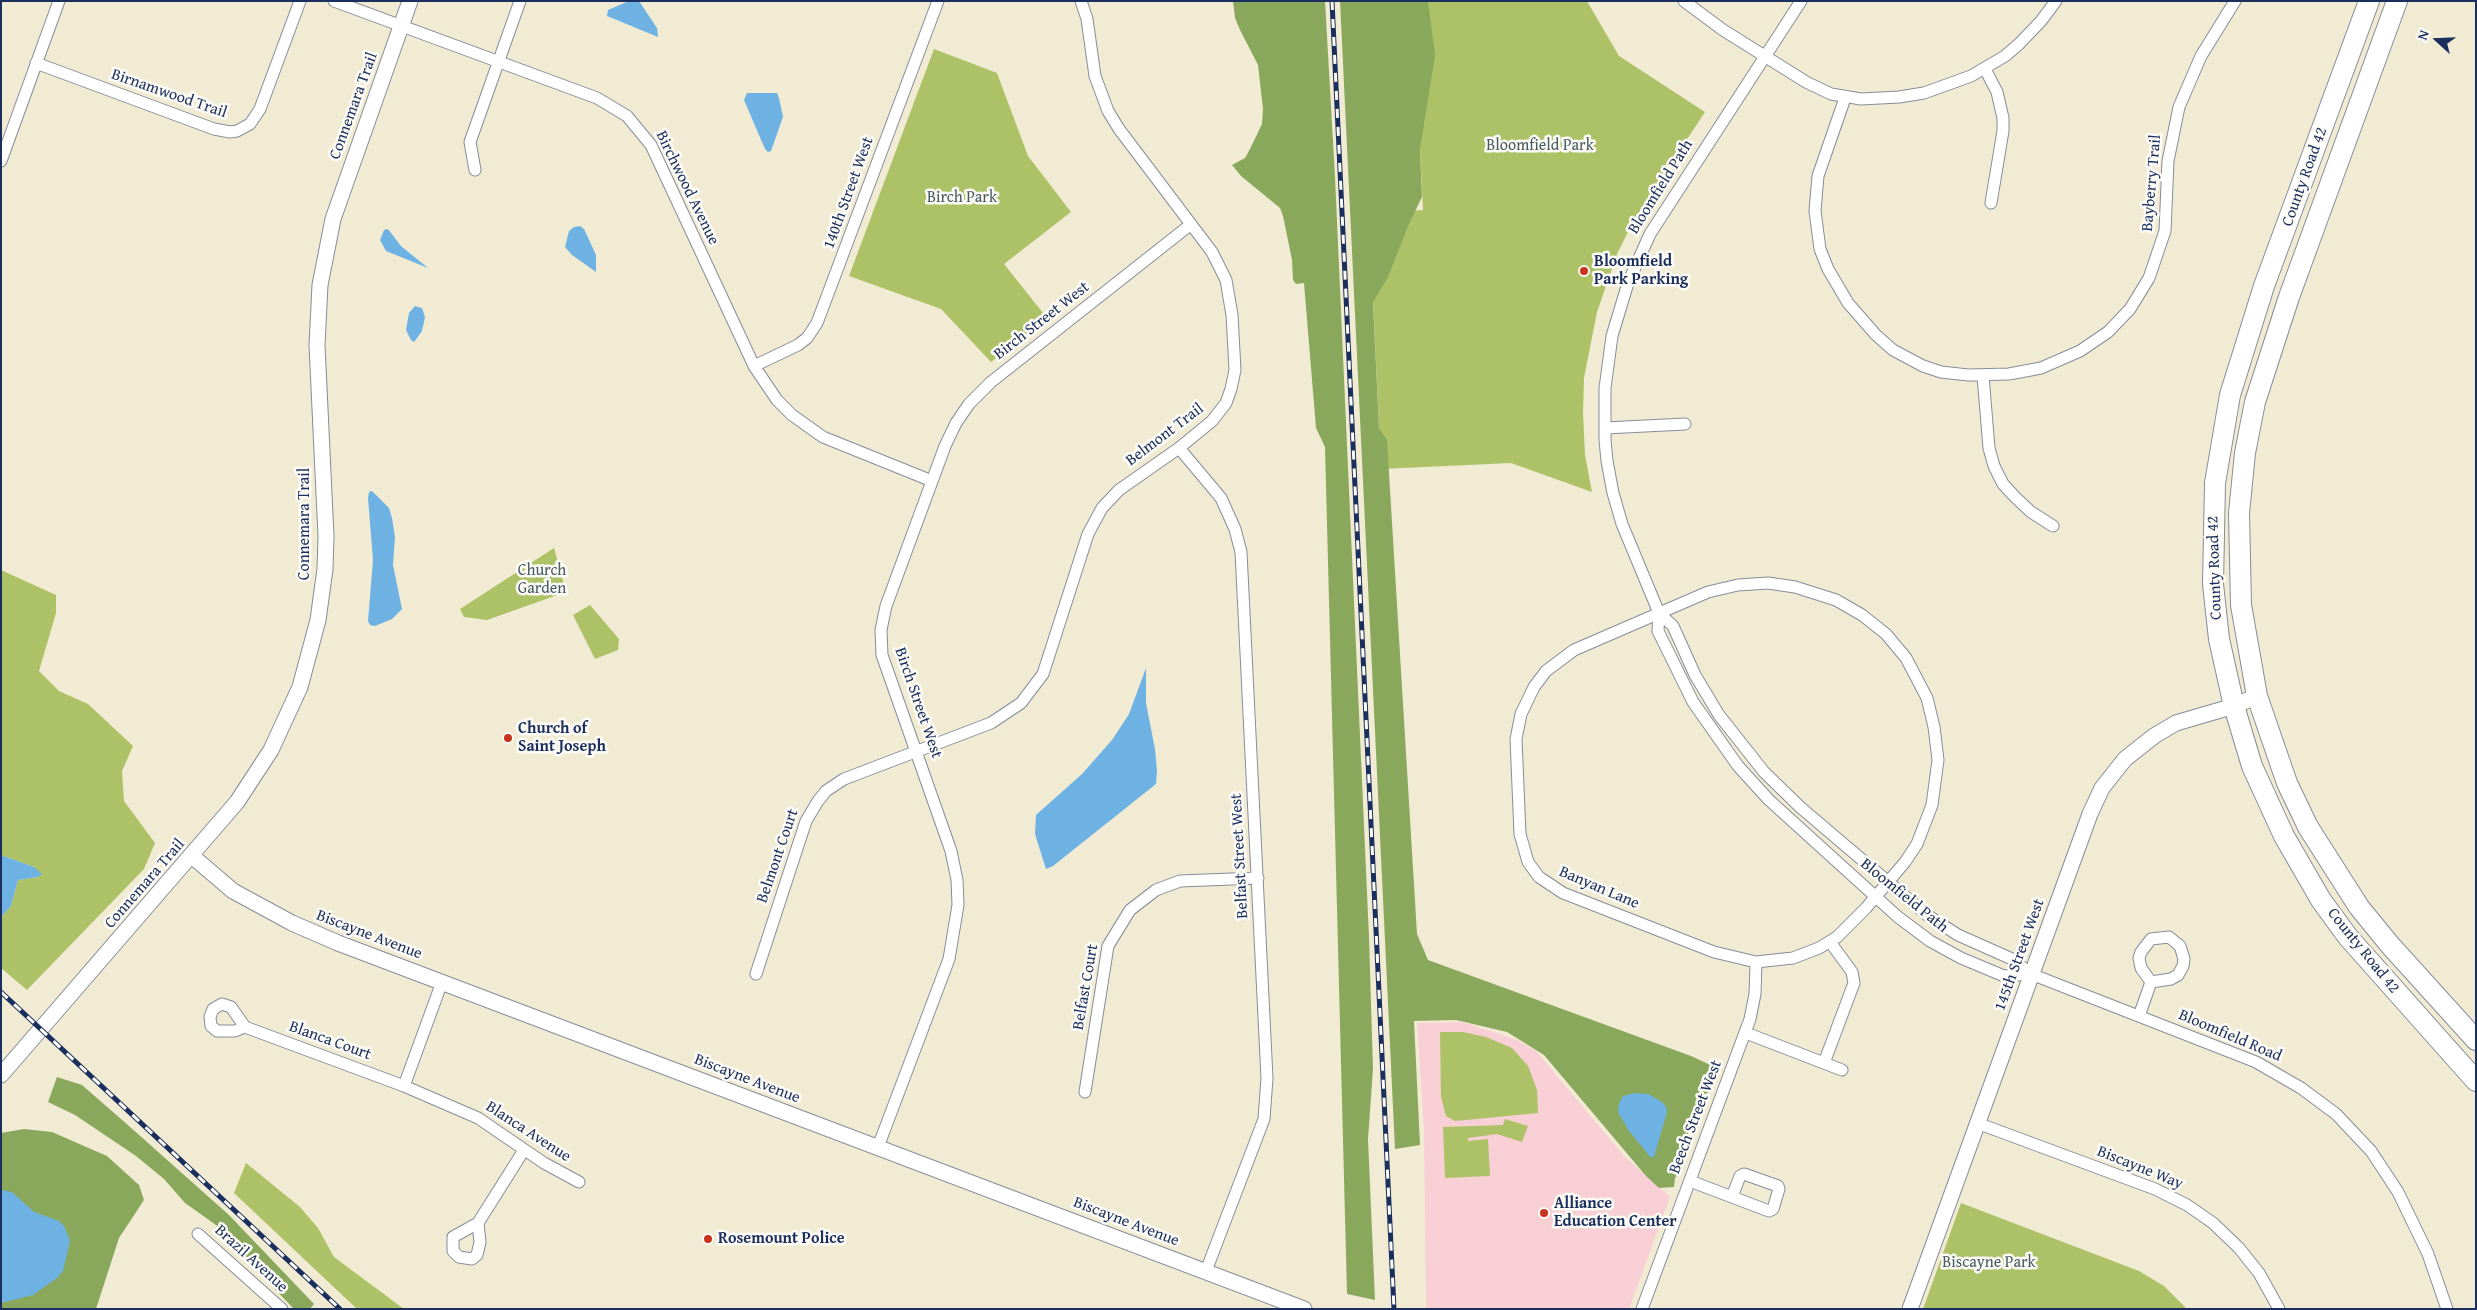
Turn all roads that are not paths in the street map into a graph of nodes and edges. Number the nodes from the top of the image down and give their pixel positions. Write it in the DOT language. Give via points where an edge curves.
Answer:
graph roads {
  1 [pos="59,1"];
  2 [pos="300,1"];
  3 [pos="334,1"];
  4 [pos="410,1"];
  5 [pos="520,1"];
  6 [pos="938,1"];
  7 [pos="1081,1"];
  8 [pos="1684,1"];
  9 [pos="1800,1"];
  10 [pos="2056,1"];
  11 [pos="2235,1"];
  12 [pos="2370,1"];
  13 [pos="2397,1"];
  14 [pos="401,26"];
  15 [pos="1765,56"];
  16 [pos="497,63"];
  17 [pos="36,64"];
  18 [pos="1985,69"];
  19 [pos="1846,98"];
  20 [pos="1,161"];
  21 [pos="475,170"];
  22 [pos="1991,203"];
  23 [pos="1190,224"];
  24 [pos="754,366"];
  25 [pos="1984,376"];
  26 [pos="1686,424"];
  27 [pos="1605,428"];
  28 [pos="1179,448"];
  29 [pos="932,481"];
  30 [pos="2053,526"];
  31 [pos="1659,614"];
  32 [pos="2257,696"];
  33 [pos="2234,706"];
  34 [pos="917,752"];
  35 [pos="192,856"];
  36 [pos="1258,878"];
  37 [pos="1888,883"];
  38 [pos="1875,897"];
  39 [pos="1830,942"];
  40 [pos="1756,962"];
  41 [pos="756,974"];
  42 [pos="2032,974"];
  43 [pos="442,982"];
  44 [pos="2151,982"];
  45 [pos="2139,1016"];
  46 [pos="244,1027"];
  47 [pos="1746,1033"];
  48 [pos="2476,1040"];
  49 [pos="1824,1063"];
  50 [pos="1842,1070"];
  51 [pos="1,1075"];
  52 [pos="2476,1080"];
  53 [pos="404,1086"];
  54 [pos="1085,1092"];
  55 [pos="1977,1123"];
  56 [pos="878,1147"];
  57 [pos="524,1150"];
  58 [pos="1690,1181"];
  59 [pos="578,1182"];
  60 [pos="1732,1197"];
  61 [pos="478,1224"];
  62 [pos="198,1234"];
  63 [pos="1206,1271"];
  64 [pos="282,1309"];
  65 [pos="1304,1309"];
  66 [pos="1642,1309"];
  67 [pos="1910,1309"];
  68 [pos="2279,1309"];
  69 [pos="2447,1309"];
  1 -- 17 [label="street"];
  2 -- 17 [label="street, Birnamwood Trail" via="260,109 250,124 237,131 221,132"];
  3 -- 14 [label="street, Birchwood Avenue"];
  4 -- 14 [label="street, Connemara Trail"];
  5 -- 16 [label="street"];
  6 -- 24 [label="street, 140th Street West" via="818,322 798,345"];
  7 -- 23 [label="street, Belmont Trail" via="1088,19 1095,76 1108,111"];
  8 -- 15 [label="street"];
  9 -- 15 [label="street, Bloomfield Path"];
  10 -- 18 [label="street" via="2019,44"];
  11 -- 25 [label="street, Bayberry Trail" via="2201,56 2179,107 2168,161 2163,239 2156,265 2140,295 2120,322 2080,351 2041,368"];
  12 -- 33 [label="highway, County Road 42" via="2248,332 2224,423 2213,502 2213,584 2219,639"];
  13 -- 32 [label="highway, County Road 42" via="2262,373 2250,424 2242,482 2239,547 2245,634"];
  14 -- 16 [label="street, Birchwood Avenue"];
  14 -- 35 [label="street, Connemara Trail" via="333,219 320,285 317,345 326,544 321,600 312,645 296,696 271,750 238,802"];
  15 -- 19 [label="street" via="1806,82"];
  15 -- 27 [label="street, Bloomfield Path" via="1663,213 1634,266 1609,352"];
  16 -- 21 [label="street" via="470,142"];
  16 -- 24 [label="street, Birchwood Avenue" via="604,102 635,124 651,145"];
  17 -- 20 [label="street"];
  18 -- 19 [label="street" via="1924,93"];
  18 -- 22 [label="street" via="1997,92 2003,131"];
  19 -- 25 [label="street, Bayberry Trail" via="1823,161 1816,194 1816,228 1828,269 1861,320 1893,350 1941,372"];
  23 -- 28 [label="street, Belmont Trail" via="1212,252 1226,280 1235,370 1229,396 1218,416"];
  23 -- 29 [label="street, Birch Street West" via="979,393 952,431"];
  24 -- 29 [label="street, Birchwood Avenue" via="777,400 807,427 841,446"];
  25 -- 30 [label="street" via="1989,448 1994,466 2014,497"];
  26 -- 27 [label="street"];
  27 -- 31 [label="street, Bloomfield Path" via="1607,461 1616,505"];
  28 -- 34 [label="street, Belmont Trail" via="1119,490 1102,508 1088,534 1042,674 1029,694 1002,718"];
  28 -- 36 [label="street, Belfast Street West" via="1221,498 1239,540"];
  29 -- 34 [label="street, Birch Street West" via="886,606 880,642 886,668"];
  31 -- 37 [label="street, Bloomfield Path" via="1674,626 1706,693 1749,754 1780,788"];
  31 -- 37 [label="street, Banyan Lane" via="1722,588 1780,584 1810,590 1849,606 1896,646 1914,670 1927,698 1937,743 1937,778 1923,831 1911,854"];
  31 -- 38 [label="street, Bloomfield Path" via="1658,631 1674,667 1697,710 1725,750 1769,800"];
  31 -- 40 [label="street, Banyan Lane" via="1574,650 1546,671 1530,693 1516,739 1522,844 1533,870 1554,888 1714,952"];
  32 -- 33 [label="street, 145th Street West"];
  32 -- 48 [label="highway, County Road 42" via="2287,783 2333,869 2390,945"];
  33 -- 42 [label="street, 145th Street West" via="2176,723 2154,736 2125,759 2102,788"];
  33 -- 52 [label="highway, County Road 42" via="2252,766 2272,814 2321,900 2379,974"];
  34 -- 41 [label="street, Belmont Court" via="844,779 826,791 814,805"];
  34 -- 56 [label="street, Birch Street West" via="951,851 957,880 957,916 949,959"];
  35 -- 43 [label="street, Biscayne Avenue" via="233,891 292,923"];
  35 -- 51 [label="street, Connemara Trail"];
  36 -- 54 [label="street, Belfast Court" via="1180,881 1156,890 1130,910 1108,946"];
  36 -- 63 [label="street, Belfast Street West" via="1266,1106 1259,1134"];
  37 -- 38 [label="street, Banyan Lane"];
  37 -- 42 [label="street, Bloomfield Path" via="1937,923 2012,959"];
  38 -- 39 [label="street, Banyan Lane"];
  38 -- 42 [label="street, Bloomfield Path" via="1919,933 1961,958 2004,976"];
  39 -- 40 [label="street, Banyan Lane" via="1793,958"];
  39 -- 49 [label="street" via="1852,972 1854,983"];
  40 -- 47 [label="street, Beech Street West" via="1755,994"];
  42 -- 45 [label="street, Bloomfield Road"];
  42 -- 55 [label="street, 145th Street West"];
  43 -- 53 [label="street"];
  43 -- 56 [label="street, Biscayne Avenue"];
  44 -- 44 [label="street" via="2171,979 2183,966 2180,946 2169,937 2151,939 2141,952 2142,968"];
  44 -- 45 [label="street"];
  45 -- 69 [label="street, Bloomfield Road" via="2280,1074 2320,1100 2347,1124 2371,1151 2398,1192 2428,1254"];
  46 -- 53 [label="street, Blanca Court"];
  47 -- 49 [label="street"];
  47 -- 58 [label="street, Beech Street West"];
  49 -- 50 [label="street"];
  53 -- 57 [label="street, Blanca Avenue" via="478,1118"];
  55 -- 67 [label="street, 145th Street West"];
  55 -- 68 [label="street, Biscayne Way" via="2155,1189 2187,1205 2239,1248 2259,1273"];
  56 -- 63 [label="street, Biscayne Avenue"];
  57 -- 59 [label="street, Blanca Avenue"];
  57 -- 61 [label="street"];
  58 -- 60 [label="street"];
  58 -- 66 [label="street, Beech Street West"];
  62 -- 64 [label="street, Brazil Avenue"];
  63 -- 65 [label="street, Biscayne Avenue"];
}
